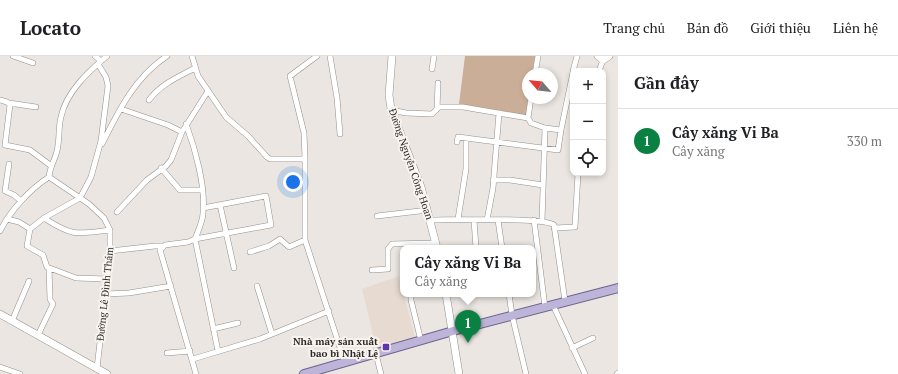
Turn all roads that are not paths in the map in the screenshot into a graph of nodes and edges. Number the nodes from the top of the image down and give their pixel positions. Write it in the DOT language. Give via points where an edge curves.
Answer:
graph roads {
  1 [pos="13,56"];
  2 [pos="95,56"];
  3 [pos="107,56"];
  4 [pos="167,56"];
  5 [pos="192,56"];
  6 [pos="317,56"];
  7 [pos="330,56"];
  8 [pos="392,56"];
  9 [pos="434,56"];
  10 [pos="538,56"];
  11 [pos="577,56"];
  12 [pos="604,57"];
  13 [pos="33,62"];
  14 [pos="100,63"];
  15 [pos="196,68"];
  16 [pos="536,68"];
  17 [pos="574,68"];
  18 [pos="600,68"];
  19 [pos="432,69"];
  20 [pos="438,83"];
  21 [pos="570,86"];
  22 [pos="208,91"];
  23 [pos="0,100"];
  24 [pos="149,100"];
  25 [pos="9,103"];
  26 [pos="530,104"];
  27 [pos="36,107"];
  28 [pos="120,109"];
  29 [pos="437,109"];
  30 [pos="392,110"];
  31 [pos="499,113"];
  32 [pos="528,118"];
  33 [pos="186,124"];
  34 [pos="545,128"];
  35 [pos="561,130"];
  36 [pos="182,132"];
  37 [pos="340,134"];
  38 [pos="466,138"];
  39 [pos="457,142"];
  40 [pos="496,143"];
  41 [pos="3,145"];
  42 [pos="544,149"];
  43 [pos="99,150"];
  44 [pos="305,159"];
  45 [pos="9,164"];
  46 [pos="50,165"];
  47 [pos="161,168"];
  48 [pos="578,176"];
  49 [pos="49,177"];
  50 [pos="494,180"];
  51 [pos="543,185"];
  52 [pos="202,190"];
  53 [pos="80,198"];
  54 [pos="21,201"];
  55 [pos="220,205"];
  56 [pos="203,208"];
  57 [pos="428,210"];
  58 [pos="117,212"];
  59 [pos="377,216"];
  60 [pos="44,218"];
  61 [pos="7,219"];
  62 [pos="458,219"];
  63 [pos="431,220"];
  64 [pos="474,220"];
  65 [pos="487,220"];
  66 [pos="498,220"];
  67 [pos="534,220"];
  68 [pos="542,221"];
  69 [pos="554,228"];
  70 [pos="30,229"];
  71 [pos="110,230"];
  72 [pos="0,231"];
  73 [pos="226,233"];
  74 [pos="195,239"];
  75 [pos="305,240"];
  76 [pos="437,245"];
  77 [pos="476,245"];
  78 [pos="502,245"];
  79 [pos="162,246"];
  80 [pos="110,251"];
  81 [pos="250,252"];
  82 [pos="48,268"];
  83 [pos="234,268"];
  84 [pos="372,270"];
  85 [pos="107,279"];
  86 [pos="30,282"];
  87 [pos="170,286"];
  88 [pos="257,286"];
  89 [pos="618,290"];
  90 [pos="105,294"];
  91 [pos="411,297"];
  92 [pos="447,297"];
  93 [pos="509,297"];
  94 [pos="565,301"];
  95 [pos="549,306"];
  96 [pos="329,311"];
  97 [pos="0,314"];
  98 [pos="512,316"];
  99 [pos="12,321"];
  100 [pos="238,324"];
  101 [pos="213,329"];
  102 [pos="453,331"];
  103 [pos="272,334"];
  104 [pos="38,335"];
  105 [pos="593,338"];
  106 [pos="421,342"];
  107 [pos="572,348"];
  108 [pos="190,351"];
  109 [pos="218,351"];
  110 [pos="167,353"];
  111 [pos="376,354"];
  112 [pos="194,362"];
  113 [pos="345,363"];
  114 [pos="0,367"];
  115 [pos="97,368"];
  116 [pos="20,374"];
  117 [pos="107,374"];
  118 [pos="196,374"];
  119 [pos="304,374"];
  120 [pos="381,374"];
  121 [pos="459,374"];
  122 [pos="526,374"];
  123 [pos="585,374"];
  1 -- 13 [label="street"];
  2 -- 14 [label="street"];
  3 -- 14 [label="street"];
  4 -- 28 [label="street" via="137,82"];
  5 -- 15 [label="street"];
  6 -- 44 [label="street" via="290,76 304,133"];
  7 -- 37 [label="street"];
  8 -- 30 [label="main road, Đường Nguyễn Công Hoan" via="389,95"];
  9 -- 19 [label="street"];
  10 -- 16 [label="street"];
  11 -- 17 [label="street"];
  12 -- 18 [label="street"];
  14 -- 43 [label="street" via="108,86"];
  14 -- 46 [label="street" via="75,89 66,103 61,117 57,152"];
  15 -- 22 [label="street"];
  15 -- 24 [label="street" via="157,89"];
  20 -- 29 [label="street"];
  21 -- 35 [label="street"];
  22 -- 33 [label="street"];
  22 -- 44 [label="street" via="226,117 267,157"];
  23 -- 25 [label="street"];
  25 -- 27 [label="street"];
  25 -- 41 [label="street"];
  26 -- 32 [label="street"];
  28 -- 36 [label="street"];
  28 -- 43 [label="street"];
  29 -- 30 [label="street" via="432,114"];
  29 -- 31 [label="street" via="463,107"];
  30 -- 57 [label="main road, Đường Nguyễn Công Hoan"];
  31 -- 32 [label="street"];
  31 -- 40 [label="street"];
  32 -- 34 [label="street" via="531,123"];
  33 -- 36 [label="street"];
  33 -- 52 [label="street"];
  34 -- 35 [label="street"];
  34 -- 42 [label="street"];
  35 -- 42 [label="street" via="559,149"];
  36 -- 47 [label="street" via="171,160"];
  38 -- 39 [label="street" via="458,137"];
  38 -- 40 [label="street"];
  38 -- 62 [label="street" via="466,169"];
  40 -- 42 [label="street"];
  40 -- 50 [label="street"];
  41 -- 46 [label="street" via="30,150"];
  42 -- 51 [label="street"];
  43 -- 53 [label="street" via="91,177"];
  44 -- 75 [label="street"];
  45 -- 54 [label="street" via="5,191"];
  46 -- 49 [label="street"];
  47 -- 52 [label="street" via="180,190"];
  47 -- 58 [label="street"];
  48 -- 69 [label="street" via="575,227"];
  49 -- 53 [label="street"];
  49 -- 54 [label="street" via="40,182"];
  50 -- 51 [label="street"];
  50 -- 65 [label="street"];
  51 -- 68 [label="street"];
  52 -- 56 [label="street"];
  53 -- 60 [label="street"];
  53 -- 71 [label="street" via="104,218"];
  54 -- 61 [label="street"];
  55 -- 56 [label="street"];
  55 -- 73 [label="street"];
  55 -- 73 [label="street" via="266,196 271,225"];
  56 -- 74 [label="street"];
  57 -- 59 [label="street"];
  57 -- 63 [label="main road, Đường Nguyễn Công Hoan"];
  60 -- 70 [label="street"];
  60 -- 71 [label="street" via="69,232"];
  61 -- 70 [label="street" via="19,222"];
  61 -- 72 [label="street"];
  62 -- 63 [label="street"];
  62 -- 64 [label="street"];
  63 -- 76 [label="main road, Đường Nguyễn Công Hoan"];
  64 -- 65 [label="street"];
  64 -- 77 [label="street"];
  65 -- 66 [label="street"];
  66 -- 67 [label="street"];
  66 -- 78 [label="street"];
  67 -- 68 [label="street"];
  67 -- 95 [label="street"];
  68 -- 69 [label="street" via="551,223"];
  69 -- 94 [label="street"];
  70 -- 82 [label="street" via="27,246 43,255"];
  71 -- 80 [label="street, Đường Lê Đình Thám"];
  73 -- 74 [label="street"];
  73 -- 83 [label="street"];
  74 -- 79 [label="street"];
  74 -- 101 [label="street"];
  75 -- 81 [label="street" via="288,247 280,239 269,246"];
  75 -- 96 [label="street"];
  76 -- 84 [label="street" via="392,244 388,249 388,269"];
  79 -- 80 [label="street"];
  79 -- 87 [label="street" via="160,250"];
  80 -- 85 [label="street, Đường Lê Đình Thám"];
  82 -- 85 [label="street" via="76,278"];
  82 -- 104 [label="street" via="50,299 53,304"];
  85 -- 90 [label="street, Đường Lê Đình Thám"];
  86 -- 99 [label="street"];
  87 -- 90 [label="street"];
  87 -- 108 [label="street"];
  88 -- 103 [label="street"];
  89 -- 94 [label="main road"];
  90 -- 115 [label="street, Đường Lê Đình Thám"];
  91 -- 106 [label="street"];
  92 -- 102 [label="main road"];
  93 -- 98 [label="street"];
  94 -- 95 [label="main road"];
  95 -- 98 [label="main road"];
  95 -- 107 [label="street"];
  96 -- 103 [label="street"];
  96 -- 113 [label="street"];
  97 -- 99 [label="main road"];
  98 -- 102 [label="main road"];
  98 -- 122 [label="street"];
  99 -- 104 [label="main road"];
  100 -- 101 [label="street"];
  101 -- 109 [label="street"];
  102 -- 106 [label="main road"];
  102 -- 121 [label="main road"];
  103 -- 109 [label="street"];
  104 -- 115 [label="main road"];
  105 -- 107 [label="street"];
  106 -- 111 [label="main road"];
  107 -- 123 [label="street"];
  108 -- 110 [label="street"];
  108 -- 112 [label="street"];
  109 -- 112 [label="street"];
  111 -- 113 [label="main road"];
  111 -- 120 [label="street"];
  112 -- 118 [label="street"];
  113 -- 119 [label="main road"];
  114 -- 116 [label="street"];
  115 -- 117 [label="main road"];
}
